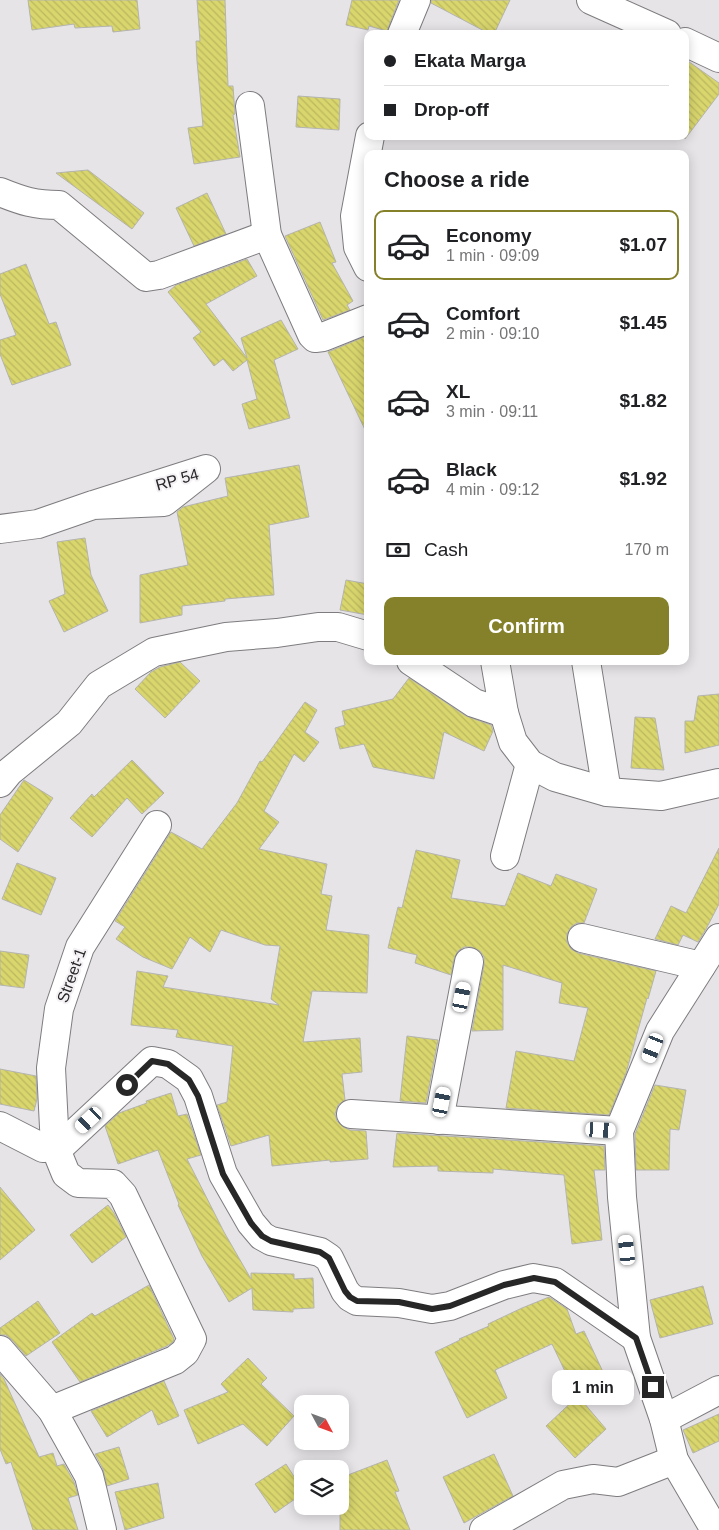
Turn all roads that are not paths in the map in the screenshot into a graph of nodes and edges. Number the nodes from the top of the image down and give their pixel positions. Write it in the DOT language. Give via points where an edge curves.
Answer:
graph roads {
  1 [pos="416,0"];
  2 [pos="591,0"];
  3 [pos="404,30"];
  4 [pos="658,30"];
  5 [pos="689,44"];
  6 [pos="719,58"];
  7 [pos="250,106"];
  8 [pos="364,168"];
  9 [pos="0,192"];
  10 [pos="267,235"];
  11 [pos="364,259"];
  12 [pos="364,321"];
  13 [pos="93,505"];
  14 [pos="0,529"];
  15 [pos="364,635"];
  16 [pos="417,665"];
  17 [pos="496,665"];
  18 [pos="587,665"];
  19 [pos="504,713"];
  20 [pos="530,764"];
  21 [pos="0,783"];
  22 [pos="719,783"];
  23 [pos="607,792"];
  24 [pos="158,825"];
  25 [pos="505,856"];
  26 [pos="582,938"];
  27 [pos="719,938"];
  28 [pos="470,962"];
  29 [pos="701,966"];
  30 [pos="351,1114"];
  31 [pos="439,1120"];
  32 [pos="0,1126"];
  33 [pos="619,1130"];
  34 [pos="55,1147"];
  35 [pos="636,1338"];
  36 [pos="0,1350"];
  37 [pos="719,1390"];
  38 [pos="52,1410"];
  39 [pos="664,1419"];
  40 [pos="674,1460"];
  41 [pos="102,1530"];
  42 [pos="484,1530"];
  43 [pos="716,1530"];
  1 -- 3 [label="street"];
  2 -- 4 [label="street"];
  5 -- 6 [label="street"];
  7 -- 10 [label="street"];
  8 -- 11 [label="street" via="355,216 358,246"];
  9 -- 10 [label="street" via="22,201 59,205 146,277"];
  10 -- 12 [label="street" via="315,338"];
  13 -- 14 [label="street" via="38,524"];
  15 -- 21 [label="street" via="338,627 318,626 226,637 154,652 99,685 69,723"];
  16 -- 19 [label="street" via="474,703"];
  17 -- 19 [label="street"];
  18 -- 23 [label="street"];
  19 -- 20 [label="street" via="513,742"];
  20 -- 23 [label="street" via="554,777"];
  20 -- 25 [label="street"];
  22 -- 23 [label="street" via="661,796"];
  24 -- 34 [label="street, Street-1" via="80,947 59,1010 51,1068"];
  26 -- 29 [label="street"];
  27 -- 29 [label="street"];
  28 -- 31 [label="street"];
  29 -- 33 [label="street" via="660,1031"];
  30 -- 31 [label="street"];
  31 -- 33 [label="street"];
  32 -- 34 [label="street" via="44,1148"];
  33 -- 35 [label="street"];
  34 -- 35 [label="street" via="63,1144 152,1061 168,1064 189,1080 198,1096 223,1174 251,1223 271,1241 325,1255 350,1297 357,1301 399,1302 432,1309 534,1278 555,1282"];
  34 -- 38 [label="street, Street-1" via="66,1174 78,1183 113,1184 123,1195 192,1340 175,1360"];
  35 -- 39 [label="street"];
  36 -- 38 [label="street"];
  37 -- 39 [label="street"];
  38 -- 41 [label="street" via="89,1476"];
  39 -- 40 [label="street"];
  40 -- 42 [label="street" via="618,1482 592,1479 563,1485"];
  40 -- 43 [label="street"];
}
